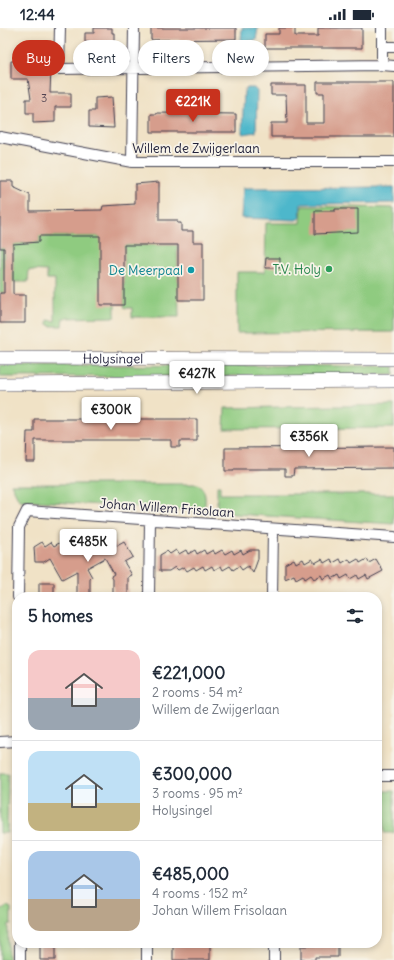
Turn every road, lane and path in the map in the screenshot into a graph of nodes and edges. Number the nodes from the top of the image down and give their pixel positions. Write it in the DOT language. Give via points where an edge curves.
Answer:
graph roads {
  1 [pos="60,28"];
  2 [pos="134,28"];
  3 [pos="382,28"];
  4 [pos="382,47"];
  5 [pos="394,47"];
  6 [pos="382,65"];
  7 [pos="394,66"];
  8 [pos="134,69"];
  9 [pos="0,137"];
  10 [pos="132,162"];
  11 [pos="394,162"];
  12 [pos="0,358"];
  13 [pos="394,359"];
  14 [pos="394,381"];
  15 [pos="0,384"];
  16 [pos="150,520"];
  17 [pos="273,529"];
  18 [pos="394,537"];
  19 [pos="18,592"];
  20 [pos="149,592"];
  21 [pos="272,592"];
  22 [pos="0,742"];
  23 [pos="12,742"];
  24 [pos="382,776"];
  25 [pos="394,776"];
  26 [pos="20,948"];
  27 [pos="146,948"];
  28 [pos="274,948"];
  29 [pos="20,960"];
  30 [pos="147,960"];
  31 [pos="274,960"];
  1 -- 8 [label="street" via="59,69"];
  2 -- 8 [label="street"];
  3 -- 4 [label="street"];
  4 -- 5 [label="street"];
  4 -- 6 [label="street"];
  6 -- 7 [label="street"];
  6 -- 8 [label="street"];
  8 -- 10 [label="street"];
  9 -- 10 [label="street, Willem de Zwijgerlaan"];
  10 -- 11 [label="street, Willem de Zwijgerlaan"];
  12 -- 13 [label="street, Holysingel"];
  14 -- 15 [label="street, Holysingel"];
  16 -- 17 [label="street, Johan Willem Frisolaan"];
  16 -- 19 [label="street, Johan Willem Frisolaan" via="27,511 19,527"];
  16 -- 20 [label="street"];
  17 -- 18 [label="street, Johan Willem Frisolaan"];
  17 -- 21 [label="street"];
  22 -- 23 [label="street"];
  24 -- 25 [label="street"];
  26 -- 29 [label="street"];
  27 -- 30 [label="street"];
  28 -- 31 [label="street"];
}
